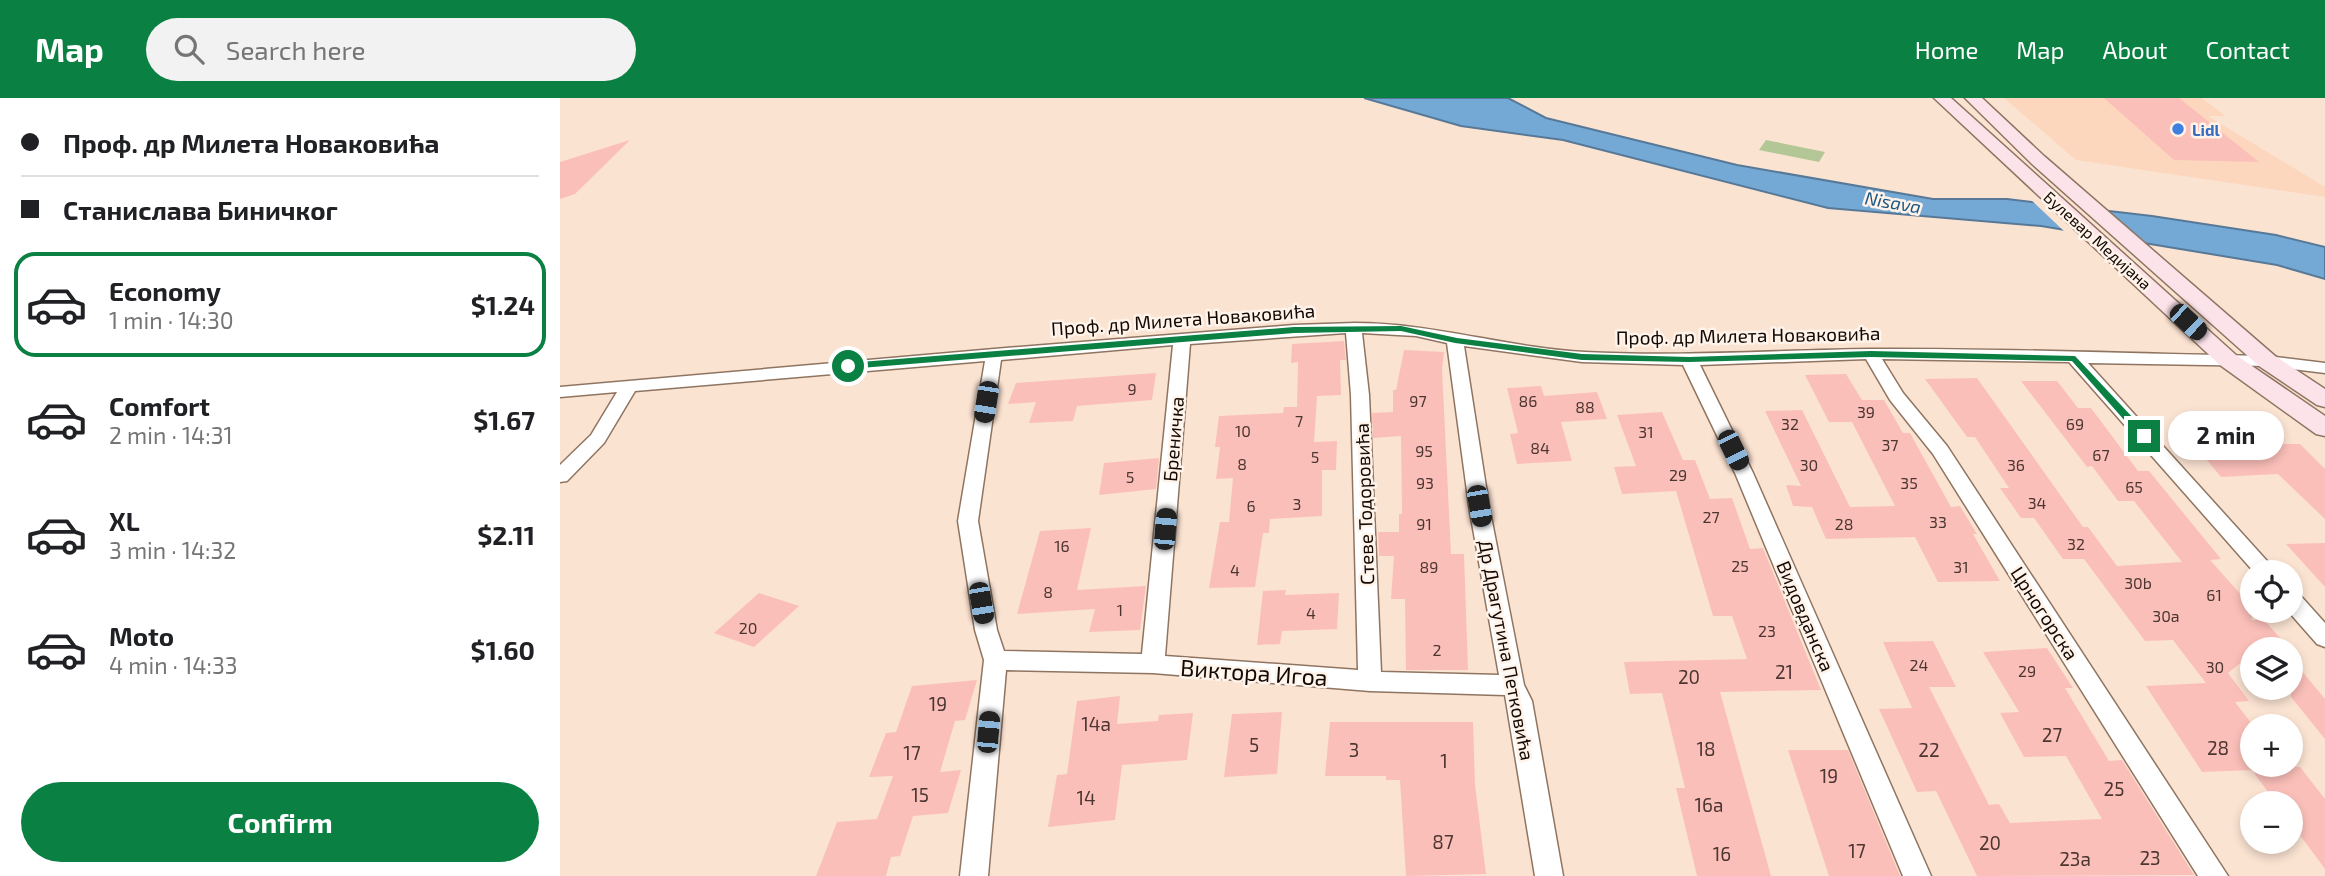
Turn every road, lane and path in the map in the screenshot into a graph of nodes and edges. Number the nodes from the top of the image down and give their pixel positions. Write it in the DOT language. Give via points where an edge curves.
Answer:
graph roads {
  1 [pos="1941,98"];
  2 [pos="1973,98"];
  3 [pos="1354,328"];
  4 [pos="1182,340"];
  5 [pos="1455,340"];
  6 [pos="994,354"];
  7 [pos="1871,354"];
  8 [pos="1689,359"];
  9 [pos="2075,359"];
  10 [pos="2228,360"];
  11 [pos="2267,361"];
  12 [pos="2325,368"];
  13 [pos="630,385"];
  14 [pos="560,392"];
  15 [pos="2325,400"];
  16 [pos="2325,428"];
  17 [pos="560,476"];
  18 [pos="2255,560"];
  19 [pos="2303,613"];
  20 [pos="2325,638"];
  21 [pos="995,660"];
  22 [pos="1153,664"];
  23 [pos="1370,681"];
  24 [pos="1512,685"];
  25 [pos="974,876"];
  26 [pos="1549,876"];
  27 [pos="1917,876"];
  28 [pos="2214,876"];
  1 -- 10 [label="main road, Булевар Медијана"];
  2 -- 11 [label="main road, Булевар Медијана"];
  3 -- 4 [label="street, Проф. др Милета Новаковића"];
  3 -- 5 [label="street, Проф. др Милета Новаковића" via="1401,328"];
  3 -- 23 [label="street, Стеве Тодоровића"];
  4 -- 6 [label="street, Проф. др Милета Новаковића"];
  4 -- 22 [label="street, Бреничка"];
  5 -- 8 [label="street, Проф. др Милета Новаковића" via="1582,357"];
  5 -- 24 [label="street, Др Драгутина Петковића"];
  6 -- 13 [label="street, Проф. др Милета Новаковића"];
  6 -- 21 [label="street" via="968,521"];
  7 -- 8 [label="street, Проф. др Милета Новаковића"];
  7 -- 9 [label="street, Проф. др Милета Новаковића"];
  7 -- 28 [label="street, Црногорска" via="1896,396 1940,450"];
  8 -- 27 [label="street, Видовданска" via="1744,473"];
  9 -- 10 [label="street, Проф. др Милета Новаковића"];
  9 -- 18 [label="street"];
  10 -- 11 [label="street, Проф. др Милета Новаковића"];
  10 -- 16 [label="main road, Булевар Медијана"];
  11 -- 12 [label="street"];
  11 -- 15 [label="main road, Булевар Медијана"];
  13 -- 14 [label="street, Проф. др Милета Новаковића"];
  13 -- 17 [label="street" via="598,439"];
  19 -- 20 [label="street"];
  21 -- 22 [label="street, Виктора Игоа"];
  21 -- 25 [label="street"];
  22 -- 23 [label="street, Виктора Игоа"];
  23 -- 24 [label="street, Виктора Игоа"];
  24 -- 26 [label="street, Др Драгутина Петковића" via="1520,701"];
}
